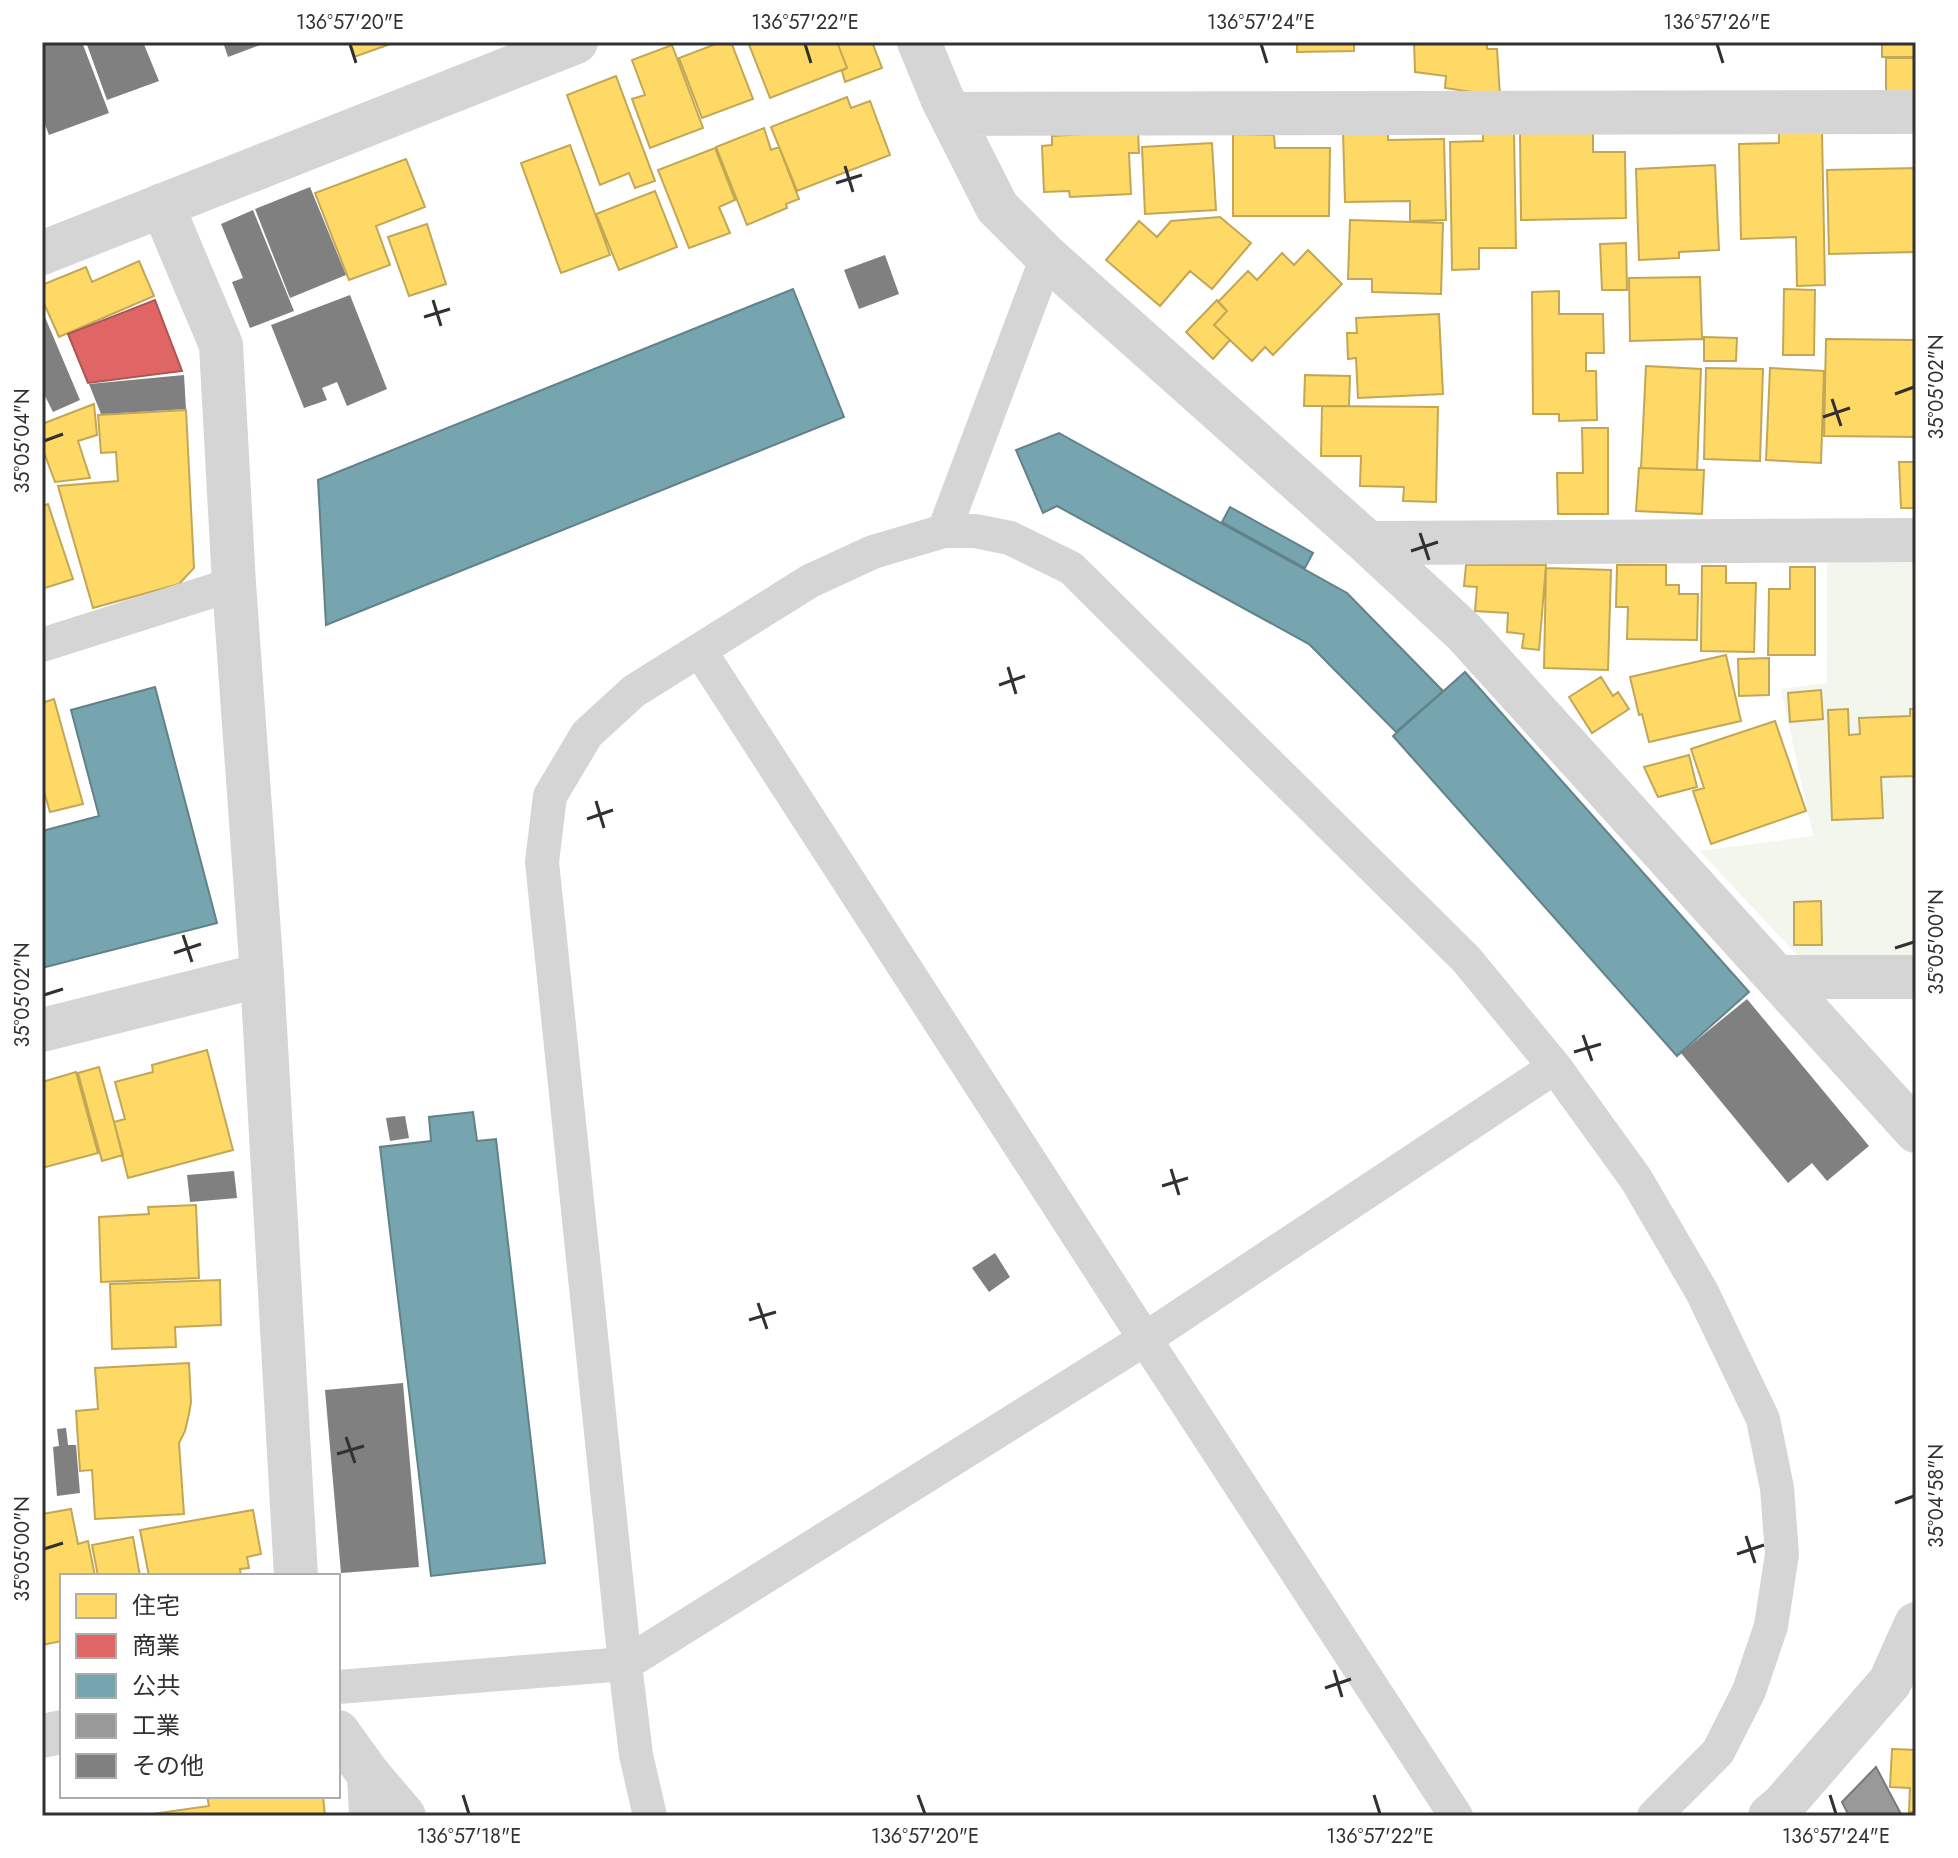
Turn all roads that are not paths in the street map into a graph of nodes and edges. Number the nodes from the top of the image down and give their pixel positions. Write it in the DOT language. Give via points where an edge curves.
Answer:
graph roads {
  1 [pos="576,42"];
  2 [pos="919,42"];
  3 [pos="1916,112"];
  4 [pos="950,114"];
  5 [pos="162,205"];
  6 [pos="42,253"];
  7 [pos="1047,257"];
  8 [pos="944,531"];
  9 [pos="1916,540"];
  10 [pos="1368,543"];
  11 [pos="234,584"];
  12 [pos="42,645"];
  13 [pos="700,651"];
  14 [pos="262,975"];
  15 [pos="1779,977"];
  16 [pos="1916,977"];
  17 [pos="42,1030"];
  18 [pos="1555,1067"];
  19 [pos="1916,1131"];
  20 [pos="1145,1339"];
  21 [pos="296,1574"];
  22 [pos="1916,1624"];
  23 [pos="625,1664"];
  24 [pos="340,1687"];
  25 [pos="340,1736"];
  26 [pos="370,1796"];
  27 [pos="404,1816"];
  28 [pos="650,1816"];
  29 [pos="1456,1816"];
  30 [pos="1654,1816"];
  31 [pos="1770,1816"];
  1 -- 5 [label="street"];
  2 -- 4 [label="street"];
  3 -- 4 [label="street"];
  4 -- 7 [label="street" via="997,207"];
  5 -- 6 [label="street"];
  5 -- 11 [label="street" via="221,345"];
  7 -- 8 [label="lane"];
  7 -- 10 [label="street"];
  8 -- 13 [label="lane" via="873,552 810,581"];
  8 -- 18 [label="lane" via="1010,538 1071,568 1466,959"];
  9 -- 10 [label="street"];
  10 -- 15 [label="street" via="1464,632"];
  11 -- 12 [label="lane"];
  11 -- 14 [label="street"];
  13 -- 20 [label="lane"];
  13 -- 23 [label="lane" via="634,691 587,734 550,796 542,862"];
  14 -- 17 [label="street"];
  14 -- 21 [label="street"];
  15 -- 16 [label="street"];
  15 -- 19 [label="street"];
  18 -- 20 [label="lane"];
  18 -- 30 [label="lane" via="1636,1179 1702,1292 1763,1419 1777,1488 1782,1554 1771,1626 1749,1691 1718,1752"];
  20 -- 23 [label="lane"];
  20 -- 29 [label="lane"];
  22 -- 31 [label="street" via="1890,1682"];
  23 -- 24 [label="lane"];
  23 -- 28 [label="lane"];
  25 -- 26 [label="street"];
  26 -- 27 [label="street"];
}
